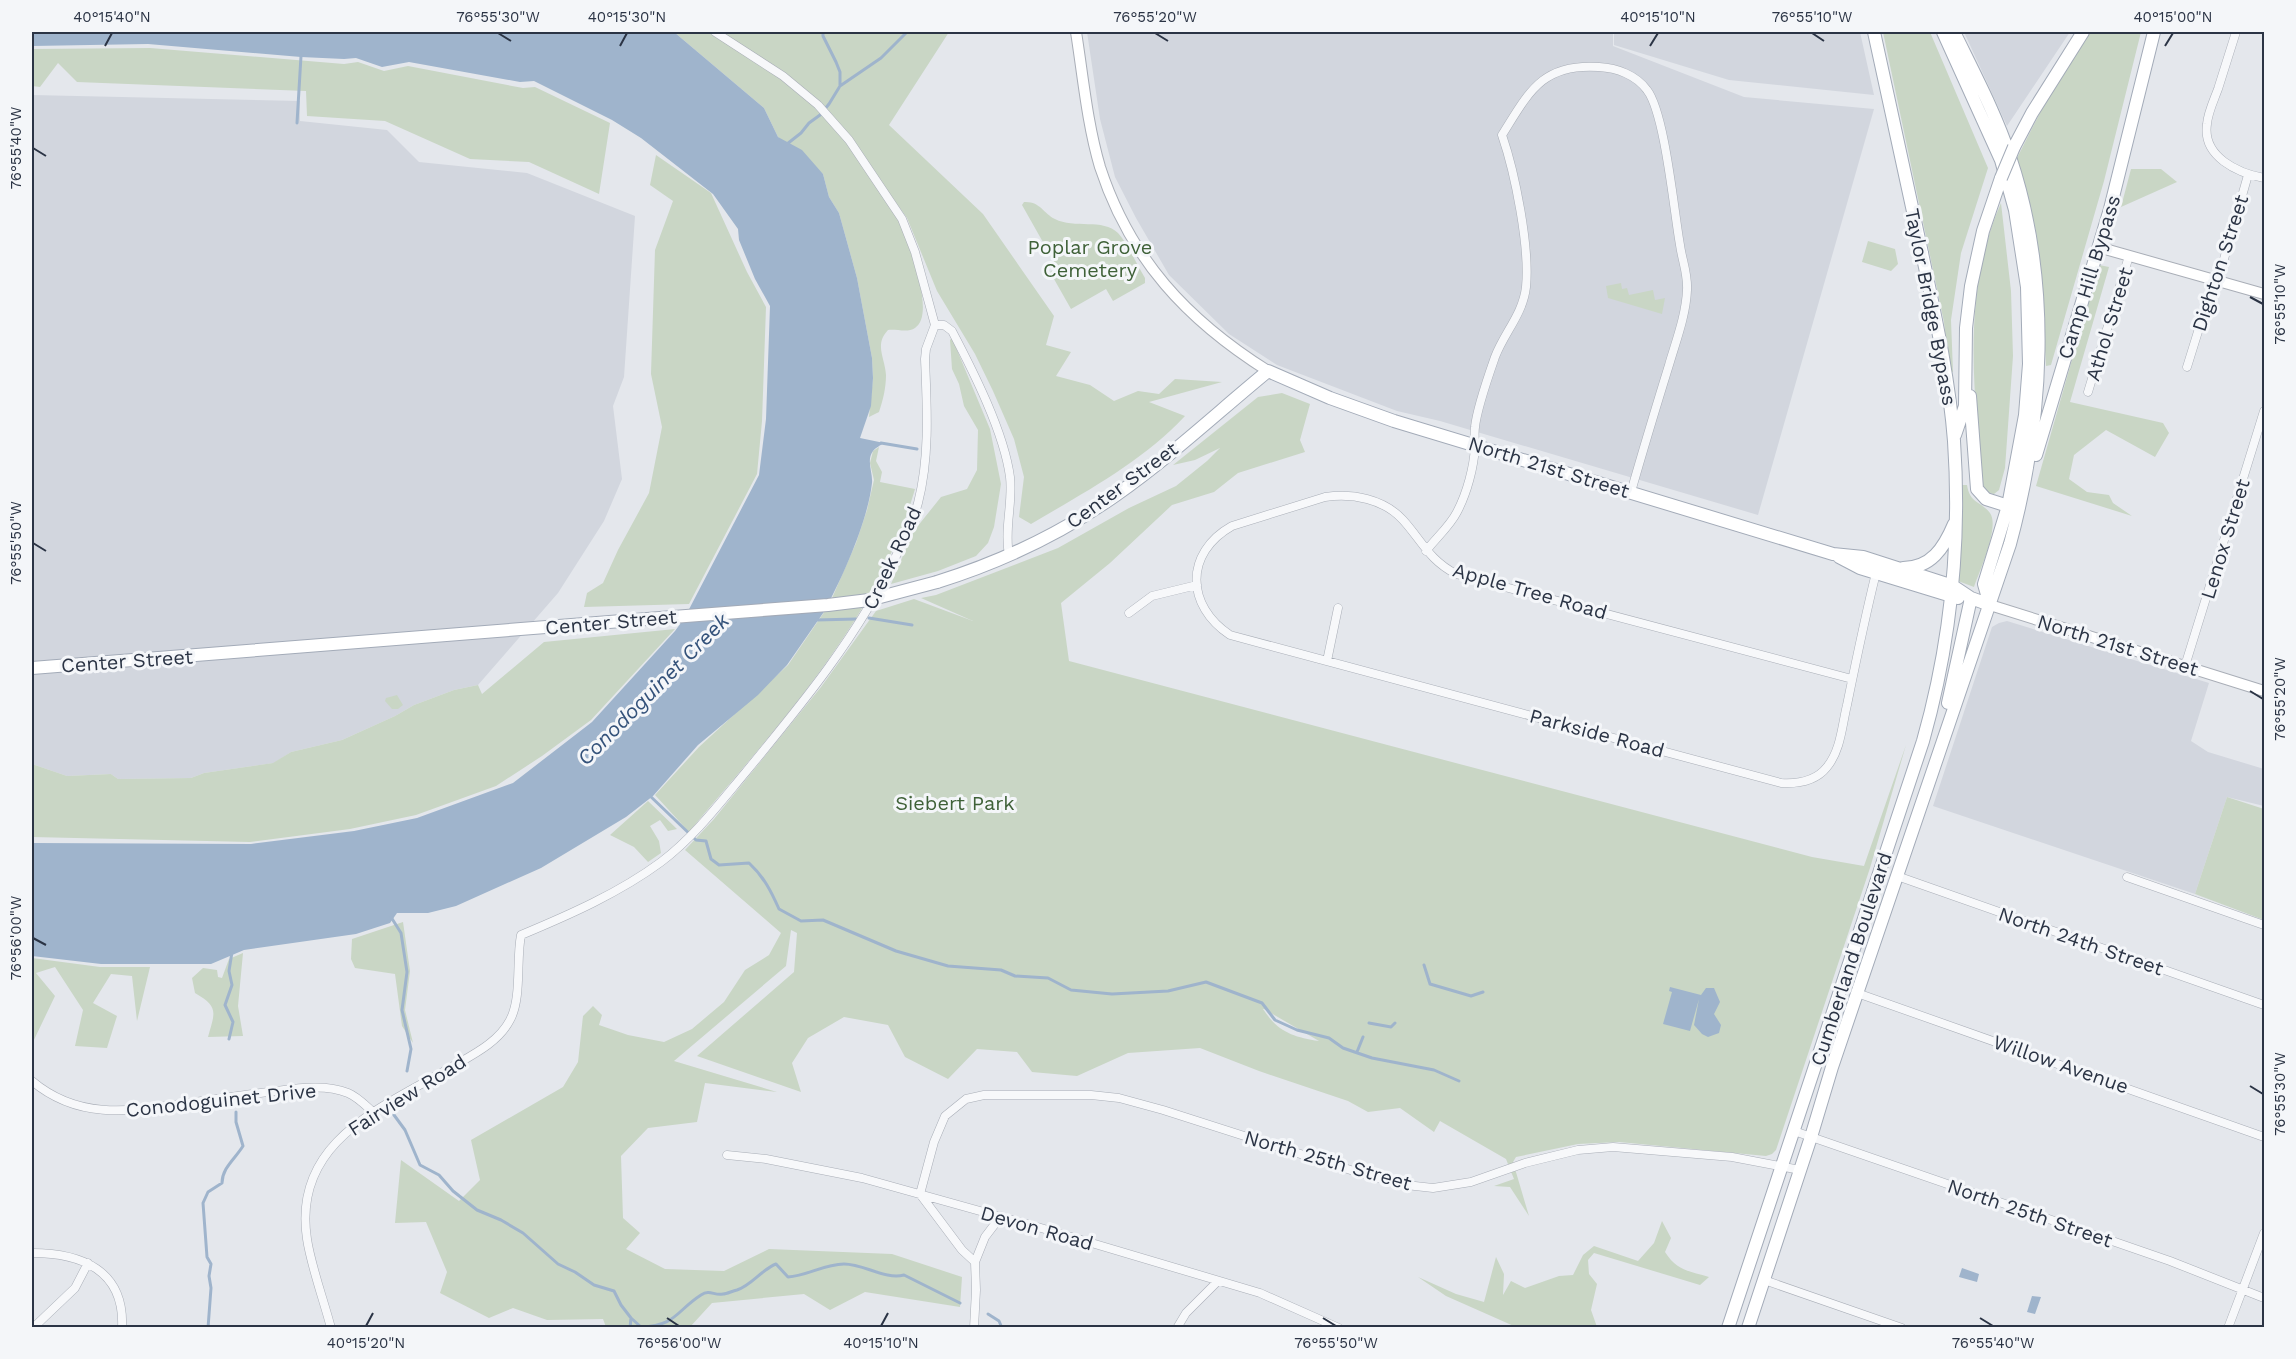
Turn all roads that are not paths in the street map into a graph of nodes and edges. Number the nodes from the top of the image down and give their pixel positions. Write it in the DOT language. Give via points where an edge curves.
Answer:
graph roads {
  1 [pos="715,32"];
  2 [pos="1076,32"];
  3 [pos="1874,32"];
  4 [pos="1943,32"];
  5 [pos="1954,32"];
  6 [pos="2083,32"];
  7 [pos="2154,32"];
  8 [pos="2236,32"];
  9 [pos="2248,175"];
  10 [pos="2265,178"];
  11 [pos="2098,247"];
  12 [pos="2129,256"];
  13 [pos="2214,280"];
  14 [pos="2265,294"];
  15 [pos="935,325"];
  16 [pos="1965,353"];
  17 [pos="2187,367"];
  18 [pos="1268,371"];
  19 [pos="2088,392"];
  20 [pos="2265,411"];
  21 [pos="1954,439"];
  22 [pos="1475,445"];
  23 [pos="1631,492"];
  24 [pos="2008,506"];
  25 [pos="1957,518"];
  26 [pos="2017,520"];
  27 [pos="1426,551"];
  28 [pos="1833,554"];
  29 [pos="1009,555"];
  30 [pos="1897,568"];
  31 [pos="1876,573"];
  32 [pos="1197,585"];
  33 [pos="1953,592"];
  34 [pos="1971,598"];
  35 [pos="1990,605"];
  36 [pos="1338,608"];
  37 [pos="1129,612"];
  38 [pos="1327,661"];
  39 [pos="2185,666"];
  40 [pos="32,668"];
  41 [pos="1852,679"];
  42 [pos="2265,691"];
  43 [pos="1937,754"];
  44 [pos="1897,876"];
  45 [pos="2127,877"];
  46 [pos="548,924"];
  47 [pos="2265,925"];
  48 [pos="1844,976"];
  49 [pos="1857,993"];
  50 [pos="2265,1005"];
  51 [pos="1832,1067"];
  52 [pos="32,1081"];
  53 [pos="374,1113"];
  54 [pos="1794,1131"];
  55 [pos="1811,1137"];
  56 [pos="2265,1137"];
  57 [pos="727,1155"];
  58 [pos="1782,1165"];
  59 [pos="1800,1170"];
  60 [pos="920,1194"];
  61 [pos="1001,1216"];
  62 [pos="2265,1233"];
  63 [pos="32,1253"];
  64 [pos="975,1262"];
  65 [pos="88,1263"];
  66 [pos="1764,1280"];
  67 [pos="1218,1281"];
  68 [pos="2242,1289"];
  69 [pos="2265,1298"];
  70 [pos="1329,1325"];
  71 [pos="33,1328"];
  72 [pos="122,1328"];
  73 [pos="331,1328"];
  74 [pos="974,1328"];
  75 [pos="1177,1328"];
  76 [pos="1339,1328"];
  77 [pos="1728,1328"];
  78 [pos="1748,1328"];
  79 [pos="1902,1328"];
  80 [pos="2228,1328"];
  1 -- 15 [label="street" via="783,76 818,105 849,140 902,219"];
  2 -- 18 [label="street" via="1098,157 1125,226 1160,280 1193,315"];
  3 -- 21 [label="main road, Taylor Bridge Bypass" via="1941,343"];
  4 -- 24 [label="main road" via="2001,160 2024,261 2028,390"];
  5 -- 26 [label="main road" via="2010,157 2033,260 2039,338 2037,391"];
  6 -- 16 [label="main road, bridge" via="2032,113 2001,178 1974,267"];
  7 -- 11 [label="main road, Camp Hill Bypass"];
  8 -- 9 [label="street" via="2208,117 2207,136 2217,156"];
  9 -- 10 [label="street, Dighton Street"];
  9 -- 13 [label="street, Dighton Street" via="2220,273"];
  11 -- 12 [label="street"];
  11 -- 26 [label="main road, Camp Hill Bypass"];
  12 -- 13 [label="street"];
  12 -- 19 [label="street, Athol Street"];
  13 -- 14 [label="street"];
  13 -- 17 [label="street, Dighton Street"];
  15 -- 29 [label="street" via="952,331 1006,456 1010,480 1006,536"];
  15 -- 46 [label="street, Creek Road" via="925,359 926,457 922,486 909,528 863,618 819,682 686,841 621,887"];
  16 -- 21 [label="main road" via="1965,406"];
  16 -- 24 [label="main road" via="1977,489 1986,499"];
  18 -- 22 [label="main road, North 21st Street" via="1354,407"];
  18 -- 29 [label="main road, Center Street" via="1116,495 1062,529"];
  20 -- 39 [label="street, Lenox Street"];
  21 -- 25 [label="main road, Taylor Bridge Bypass"];
  22 -- 23 [label="main road, North 21st Street"];
  22 -- 23 [label="street" via="1474,427 1491,368 1520,312 1526,290 1523,234 1509,153 1502,135 1534,87 1546,76 1590,66 1626,73 1646,88 1657,109 1687,290 1682,320"];
  22 -- 27 [label="street" via="1460,505"];
  23 -- 28 [label="main road, North 21st Street"];
  24 -- 35 [label="main road" via="1984,584"];
  25 -- 30 [label="main road" via="1934,557 1918,566"];
  25 -- 33 [label="main road, Taylor Bridge Bypass"];
  26 -- 35 [label="main road"];
  27 -- 32 [label="street, Apple Tree Road" via="1403,520 1386,507 1365,498 1336,495 1223,531 1202,555"];
  27 -- 41 [label="street, Apple Tree Road" via="1446,568 1465,577"];
  28 -- 30 [label="main road, North 21st Street" via="1863,557"];
  28 -- 31 [label="main road, North 21st Street"];
  29 -- 40 [label="main road, Center Street, bridge" via="937,582 869,600 828,605"];
  30 -- 33 [label="main road, North 21st Street"];
  31 -- 33 [label="main road, North 21st Street"];
  31 -- 41 [label="street, Parkside Road"];
  32 -- 37 [label="street" via="1152,596"];
  32 -- 38 [label="street, Parkside Road" via="1206,613 1230,635"];
  33 -- 34 [label="main road, North 21st Street"];
  33 -- 48 [label="main road, Cumberland Boulevard" via="1944,657 1929,719"];
  34 -- 35 [label="main road, North 21st Street"];
  34 -- 43 [label="main road"];
  35 -- 39 [label="street, North 21st Street"];
  35 -- 43 [label="main road, Cumberland Boulevard"];
  36 -- 38 [label="street"];
  38 -- 41 [label="street, Parkside Road" via="1792,784 1814,778 1832,761"];
  39 -- 42 [label="street, North 21st Street"];
  43 -- 44 [label="main road, Cumberland Boulevard"];
  44 -- 49 [label="main road, Cumberland Boulevard"];
  44 -- 50 [label="street, North 24th Street"];
  45 -- 47 [label="street"];
  46 -- 53 [label="street, Fairview Road" via="520,934 515,1008 504,1031 470,1056"];
  48 -- 51 [label="main road" via="1847,997 1833,1042"];
  48 -- 54 [label="main road, Cumberland Boulevard"];
  49 -- 51 [label="main road, Cumberland Boulevard"];
  49 -- 56 [label="street, Willow Avenue"];
  51 -- 55 [label="main road, Cumberland Boulevard"];
  52 -- 53 [label="street, Conodoguinet Drive" via="70,1103 99,1110 130,1111 315,1088 347,1093"];
  53 -- 73 [label="street, Fairview Road" via="351,1127 332,1146 319,1165 308,1197 307,1240"];
  54 -- 55 [label="street, North 25th Street"];
  54 -- 58 [label="main road, Cumberland Boulevard"];
  55 -- 59 [label="main road, Cumberland Boulevard"];
  55 -- 68 [label="street, North 25th Street"];
  57 -- 60 [label="street, Devon Road" via="816,1168"];
  58 -- 59 [label="street, North 25th Street"];
  58 -- 60 [label="street, North 25th Street" via="1732,1157 1596,1147 1525,1163 1471,1182 1433,1188 1363,1174 1119,1098 998,1094 966,1099 945,1116"];
  58 -- 77 [label="main road, Cumberland Boulevard"];
  59 -- 66 [label="main road, Cumberland Boulevard"];
  60 -- 61 [label="street, Devon Road"];
  60 -- 64 [label="street"];
  61 -- 64 [label="street" via="985,1237"];
  61 -- 67 [label="street, Devon Road"];
  62 -- 68 [label="street"];
  63 -- 65 [label="street" via="56,1253"];
  64 -- 74 [label="street"];
  65 -- 71 [label="street" via="75,1288"];
  65 -- 72 [label="street" via="113,1287 122,1309"];
  66 -- 78 [label="main road, Cumberland Boulevard"];
  66 -- 79 [label="street"];
  67 -- 70 [label="street, Devon Road" via="1260,1293"];
  67 -- 75 [label="street" via="1186,1312"];
  68 -- 69 [label="street, North 25th Street"];
  68 -- 80 [label="street"];
  70 -- 76 [label="street, Devon Road"];
}
